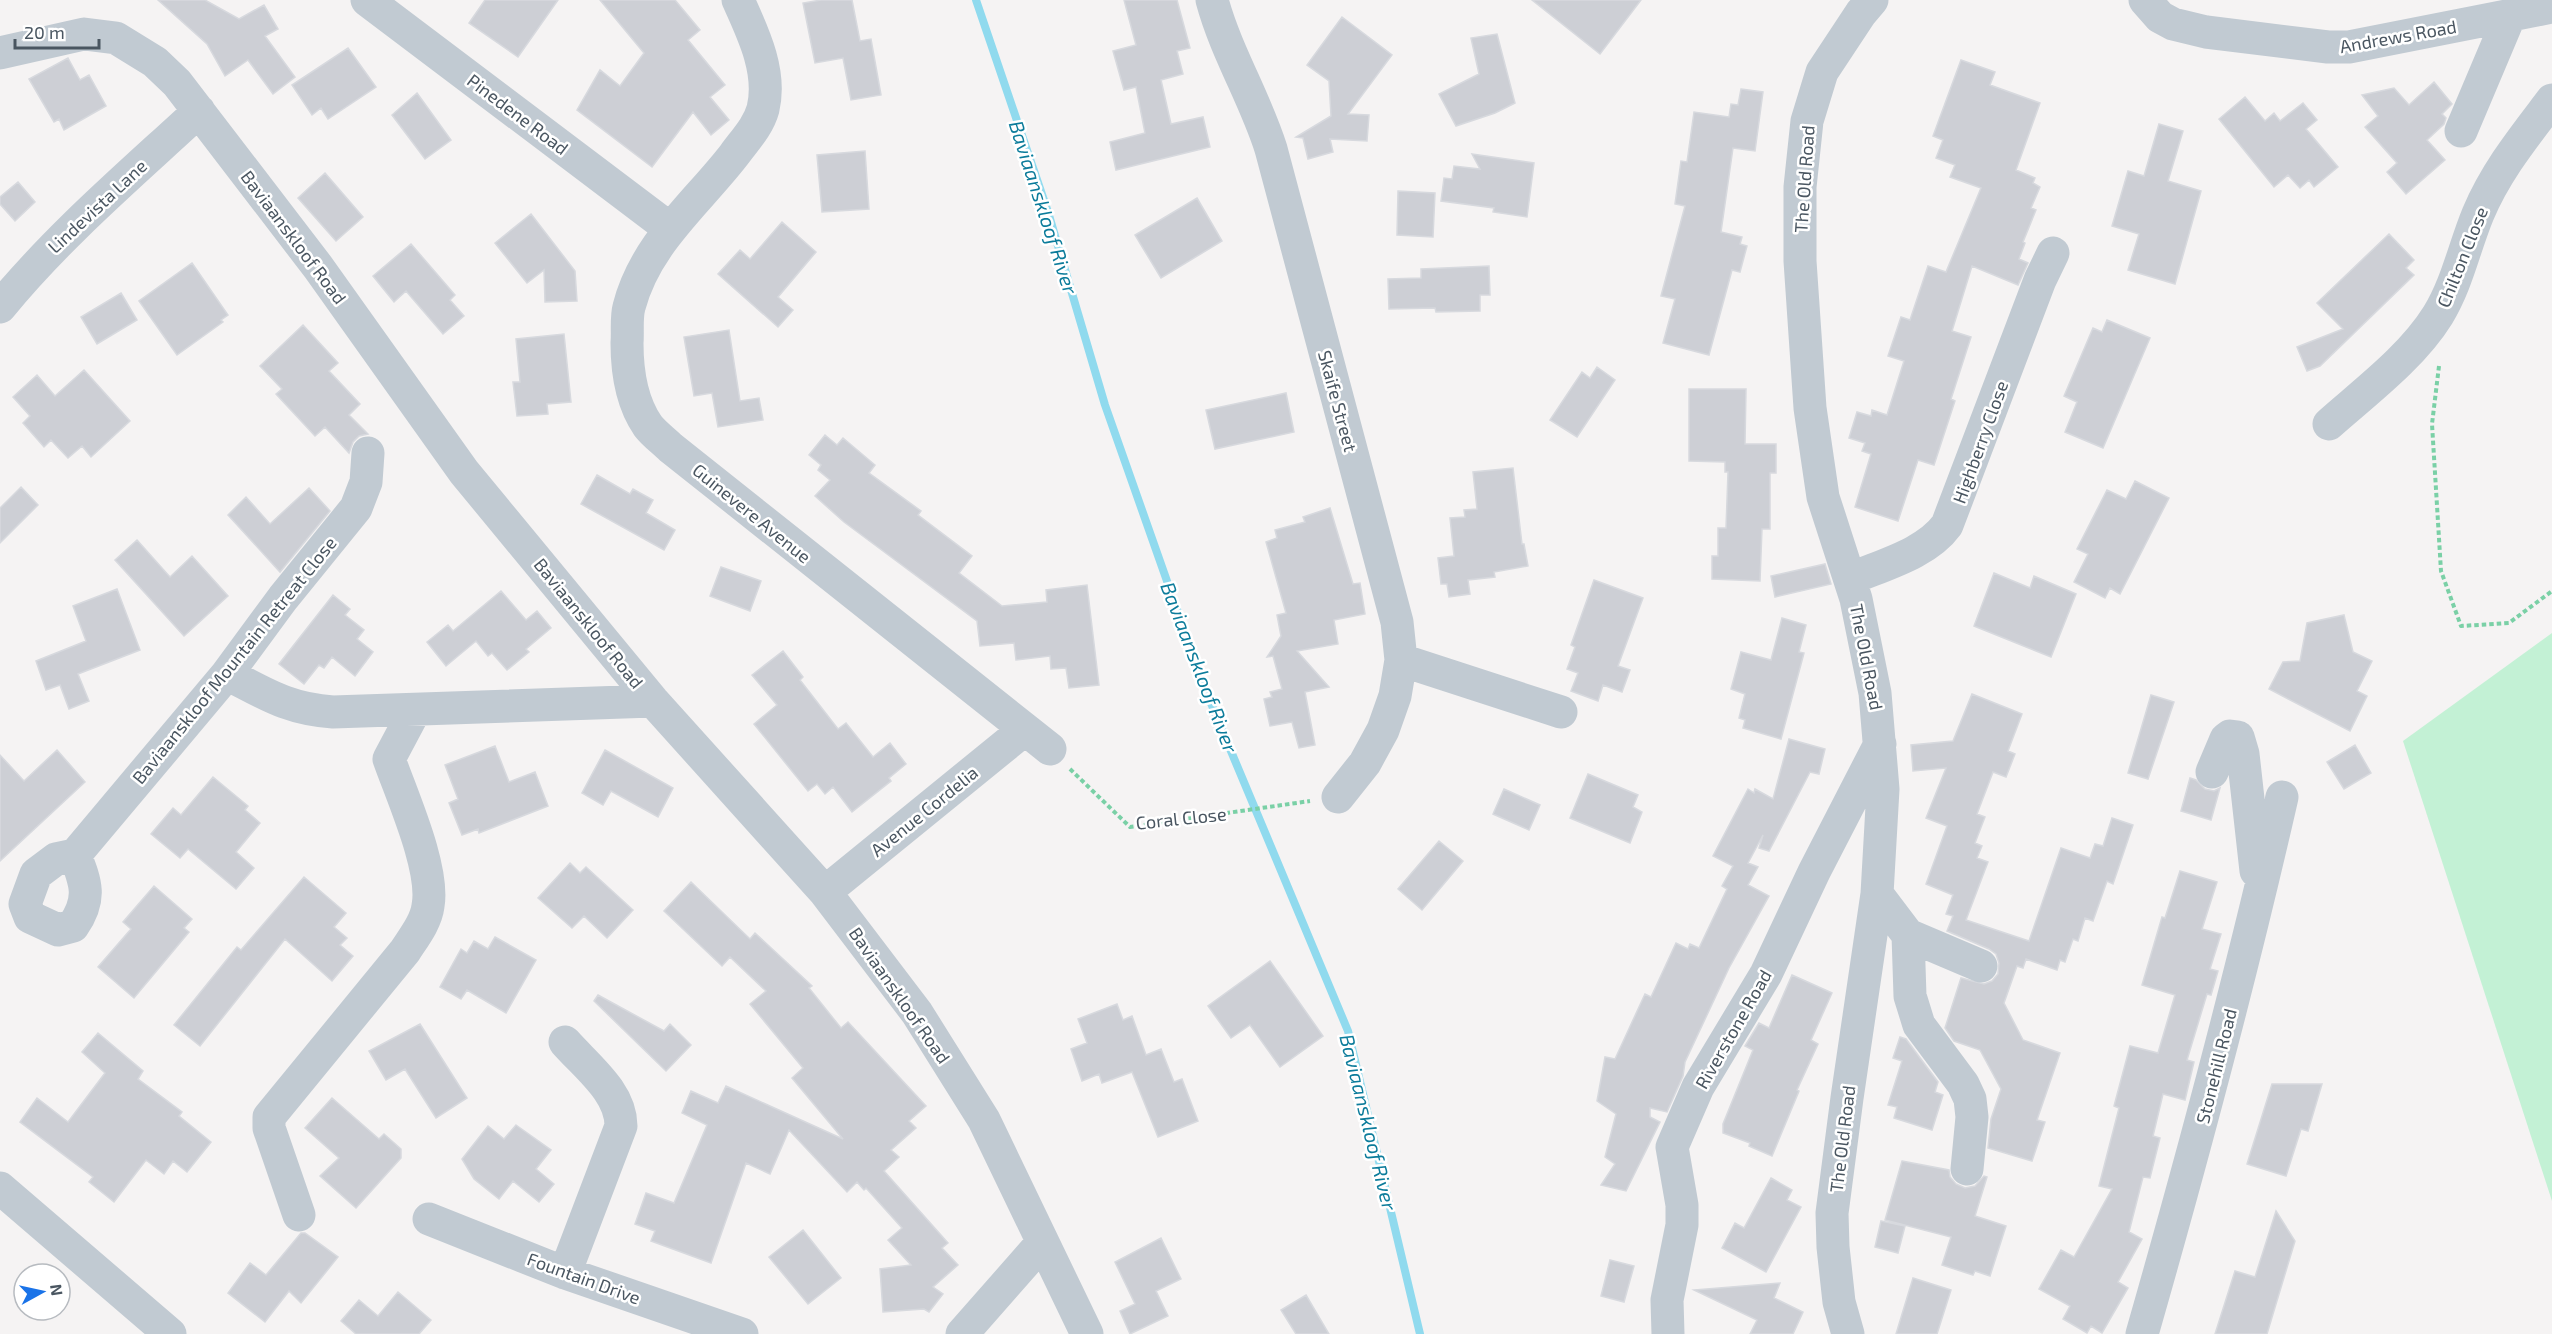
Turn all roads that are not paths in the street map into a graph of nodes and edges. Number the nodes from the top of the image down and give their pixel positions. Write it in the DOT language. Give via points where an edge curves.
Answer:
graph roads {
  1 [pos="367,0"];
  2 [pos="738,0"];
  3 [pos="1212,0"];
  4 [pos="1872,0"];
  5 [pos="2145,0"];
  6 [pos="2552,7"];
  7 [pos="2510,15"];
  8 [pos="0,53"];
  9 [pos="2552,100"];
  10 [pos="200,111"];
  11 [pos="2461,131"];
  12 [pos="669,228"];
  13 [pos="2053,253"];
  14 [pos="0,307"];
  15 [pos="2329,424"];
  16 [pos="368,453"];
  17 [pos="1850,579"];
  18 [pos="1401,660"];
  19 [pos="227,674"];
  20 [pos="653,701"];
  21 [pos="415,710"];
  22 [pos="347,712"];
  23 [pos="1561,712"];
  24 [pos="1024,730"];
  25 [pos="1881,743"];
  26 [pos="1050,749"];
  27 [pos="389,759"];
  28 [pos="2212,772"];
  29 [pos="2282,796"];
  30 [pos="1338,797"];
  31 [pos="75,855"];
  32 [pos="825,892"];
  33 [pos="1877,894"];
  34 [pos="2259,897"];
  35 [pos="1908,935"];
  36 [pos="1981,966"];
  37 [pos="565,1042"];
  38 [pos="1967,1169"];
  39 [pos="0,1188"];
  40 [pos="299,1215"];
  41 [pos="429,1219"];
  42 [pos="1042,1243"];
  43 [pos="565,1273"];
  44 [pos="170,1334"];
  45 [pos="742,1334"];
  46 [pos="963,1334"];
  47 [pos="1087,1334"];
  48 [pos="1668,1334"];
  49 [pos="1848,1334"];
  50 [pos="2142,1334"];
  1 -- 12 [label="street, Pinedene Road"];
  2 -- 12 [label="street, Guinevere Avenue" via="760,54 763,109 754,128 722,170"];
  3 -- 18 [label="street, Skaife Street" via="1271,149 1397,622"];
  4 -- 17 [label="street, The Old Road" via="1822,72 1807,121 1800,187 1800,261 1810,408 1823,497"];
  5 -- 7 [label="street, Andrews Road" via="2160,17 2173,24 2206,32 2328,47 2349,47"];
  6 -- 7 [label="street, Andrews Road"];
  7 -- 11 [label="street"];
  8 -- 10 [label="street, Baviaanskloof Road" via="84,34 116,38 155,62"];
  9 -- 15 [label="street, Chilton Close" via="2501,168 2478,214 2447,299 2426,333"];
  10 -- 14 [label="street, Lindevista Lane" via="62,238"];
  10 -- 20 [label="street, Baviaanskloof Road" via="318,267 464,472"];
  12 -- 24 [label="street, Guinevere Avenue" via="647,261 628,308 627,353 633,396 648,426"];
  13 -- 17 [label="street, Highberry Close" via="1947,525 1927,545"];
  16 -- 19 [label="street, Baviaanskloof Mountain Retreat Close" via="366,482 356,508"];
  17 -- 25 [label="street, The Old Road" via="1875,693"];
  18 -- 23 [label="street"];
  18 -- 30 [label="street, Skaife Street" via="1395,696 1383,730 1365,764"];
  19 -- 22 [label="street" via="280,702 306,710"];
  19 -- 31 [label="street, Baviaanskloof Mountain Retreat Close"];
  20 -- 21 [label="street"];
  20 -- 32 [label="street, Baviaanskloof Road"];
  21 -- 22 [label="street"];
  21 -- 27 [label="street"];
  22 -- 27 [label="street"];
  24 -- 26 [label="street"];
  24 -- 32 [label="street, Avenue Cordelia"];
  25 -- 33 [label="street, The Old Road" via="1883,789"];
  25 -- 48 [label="street, Riverstone Road" via="1766,974 1698,1087 1672,1147 1682,1225 1667,1300"];
  27 -- 40 [label="street" via="420,846 429,905 405,951 269,1117 269,1128"];
  28 -- 34 [label="street" via="2226,739 2238,737"];
  29 -- 34 [label="street, Stonehill Road"];
  32 -- 42 [label="street, Baviaanskloof Road" via="917,1013 978,1110"];
  33 -- 35 [label="street"];
  33 -- 49 [label="street, The Old Road" via="1832,1213 1839,1302"];
  34 -- 50 [label="street, Stonehill Road"];
  35 -- 36 [label="street"];
  35 -- 38 [label="street" via="1913,1011 1970,1099"];
  37 -- 43 [label="street" via="612,1095 621,1115 621,1126"];
  39 -- 44 [label="street"];
  41 -- 43 [label="street, Fountain Drive"];
  42 -- 46 [label="street"];
  42 -- 47 [label="street, Baviaanskloof Road"];
  43 -- 45 [label="street, Fountain Drive"];
}
